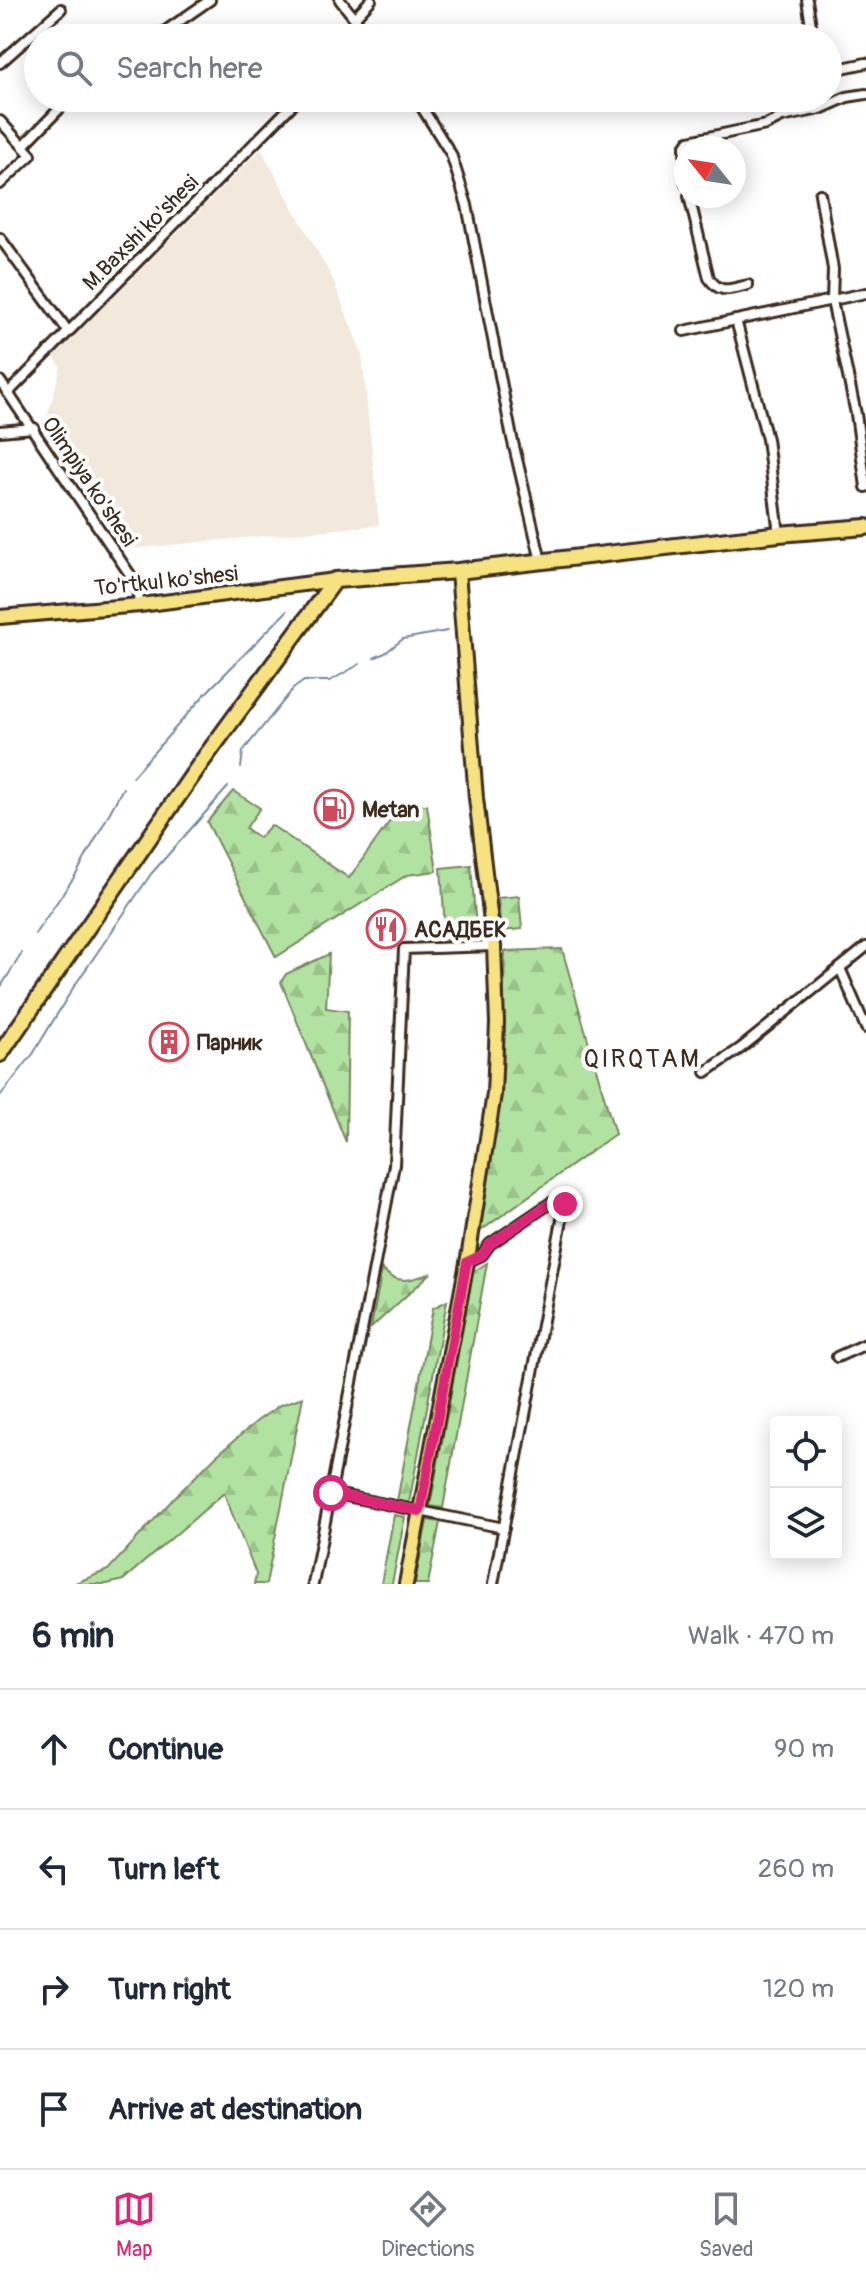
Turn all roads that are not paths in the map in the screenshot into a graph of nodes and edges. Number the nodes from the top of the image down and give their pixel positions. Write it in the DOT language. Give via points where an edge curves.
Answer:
graph roads {
  1 [pos="210,0"];
  2 [pos="340,0"];
  3 [pos="371,0"];
  4 [pos="807,0"];
  5 [pos="61,9"];
  6 [pos="355,17"];
  7 [pos="44,24"];
  8 [pos="175,24"];
  9 [pos="359,24"];
  10 [pos="811,24"];
  11 [pos="24,42"];
  12 [pos="0,63"];
  13 [pos="866,63"];
  14 [pos="842,68"];
  15 [pos="866,94"];
  16 [pos="842,99"];
  17 [pos="56,112"];
  18 [pos="285,112"];
  19 [pos="425,112"];
  20 [pos="806,112"];
  21 [pos="0,121"];
  22 [pos="713,136"];
  23 [pos="24,145"];
  24 [pos="0,184"];
  25 [pos="820,194"];
  26 [pos="692,208"];
  27 [pos="0,238"];
  28 [pos="748,285"];
  29 [pos="866,293"];
  30 [pos="832,301"];
  31 [pos="736,320"];
  32 [pos="68,331"];
  33 [pos="684,331"];
  34 [pos="0,381"];
  35 [pos="8,393"];
  36 [pos="34,428"];
  37 [pos="0,431"];
  38 [pos="866,487"];
  39 [pos="866,527"];
  40 [pos="779,534"];
  41 [pos="541,561"];
  42 [pos="458,571"];
  43 [pos="335,580"];
  44 [pos="140,605"];
  45 [pos="0,617"];
  46 [pos="494,946"];
  47 [pos="866,947"];
  48 [pos="840,968"];
  49 [pos="866,1028"];
  50 [pos="0,1054"];
  51 [pos="706,1072"];
  52 [pos="467,1262"];
  53 [pos="866,1344"];
  54 [pos="837,1357"];
  55 [pos="331,1493"];
  56 [pos="420,1511"];
  57 [pos="504,1528"];
  58 [pos="313,1584"];
  59 [pos="406,1584"];
  60 [pos="493,1584"];
  1 -- 8 [label="street"];
  2 -- 6 [label="street"];
  3 -- 6 [label="street"];
  4 -- 10 [label="street"];
  5 -- 7 [label="street"];
  6 -- 9 [label="street"];
  11 -- 12 [label="street"];
  13 -- 14 [label="street"];
  15 -- 16 [label="street"];
  17 -- 23 [label="street"];
  18 -- 32 [label="street, M.Baxshi ko'shesi"];
  19 -- 41 [label="street" via="451,154 467,205"];
  20 -- 22 [label="street"];
  21 -- 23 [label="street"];
  23 -- 24 [label="street" via="31,155"];
  25 -- 30 [label="street" via="833,269"];
  26 -- 28 [label="street" via="715,287"];
  27 -- 32 [label="street"];
  29 -- 30 [label="street"];
  30 -- 31 [label="street"];
  30 -- 38 [label="street"];
  31 -- 33 [label="street"];
  31 -- 40 [label="street" via="767,439"];
  32 -- 35 [label="street, M.Baxshi ko'shesi"];
  34 -- 35 [label="street, Olimpiya ko'shesi"];
  35 -- 36 [label="street, Olimpiya ko'shesi"];
  36 -- 37 [label="street"];
  36 -- 44 [label="street, Olimpiya ko'shesi" via="135,582"];
  39 -- 40 [label="highway"];
  40 -- 41 [label="highway"];
  41 -- 42 [label="highway"];
  42 -- 43 [label="highway"];
  42 -- 46 [label="main road"];
  43 -- 44 [label="main road, To'rtkul ko'shesi"];
  43 -- 50 [label="highway"];
  44 -- 45 [label="main road, To'rtkul ko'shesi"];
  46 -- 52 [label="main road" via="494,1094"];
  46 -- 55 [label="street" via="404,949 394,1165"];
  47 -- 48 [label="street"];
  48 -- 49 [label="street"];
  48 -- 51 [label="street"];
  52 -- 56 [label="main road"];
  52 -- 57 [label="street" via="549,1204 565,1204"];
  53 -- 54 [label="street"];
  55 -- 56 [label="street"];
  55 -- 58 [label="street"];
  56 -- 57 [label="street"];
  56 -- 59 [label="main road"];
  57 -- 60 [label="street"];
}
